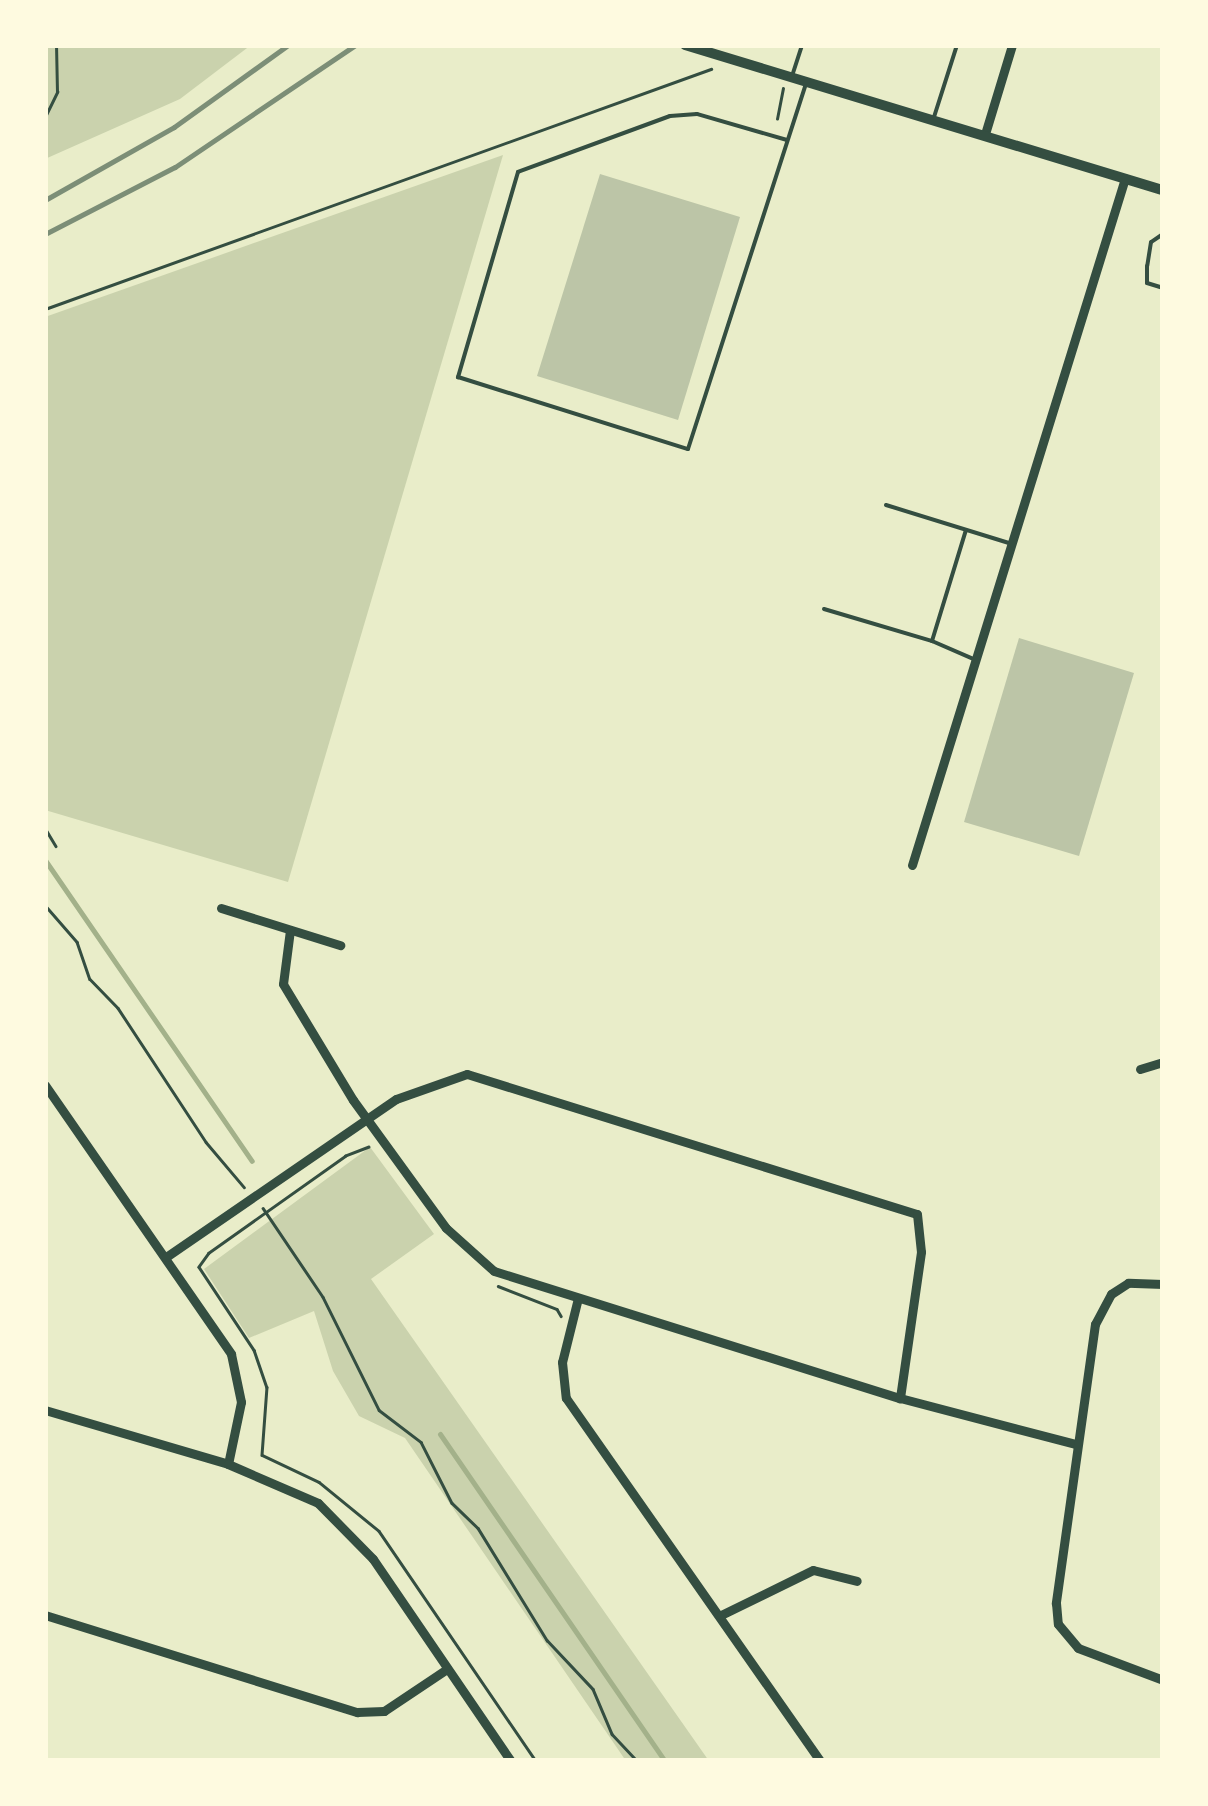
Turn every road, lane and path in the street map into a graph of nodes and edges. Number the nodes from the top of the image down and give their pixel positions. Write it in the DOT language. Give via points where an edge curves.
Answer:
graph roads {
  1 [pos="56,45"];
  2 [pos="684,45"];
  3 [pos="802,45"];
  4 [pos="957,45"];
  5 [pos="1012,45"];
  6 [pos="719,56"];
  7 [pos="791,77"];
  8 [pos="806,82"];
  9 [pos="766,83"];
  10 [pos="45,117"];
  11 [pos="777,118"];
  12 [pos="934,118"];
  13 [pos="984,134"];
  14 [pos="788,140"];
  15 [pos="1125,178"];
  16 [pos="1163,190"];
  17 [pos="1163,234"];
  18 [pos="1163,288"];
  19 [pos="45,309"];
  20 [pos="886,505"];
  21 [pos="966,530"];
  22 [pos="1012,544"];
  23 [pos="824,609"];
  24 [pos="932,641"];
  25 [pos="976,660"];
  26 [pos="45,828"];
  27 [pos="56,846"];
  28 [pos="912,865"];
  29 [pos="45,905"];
  30 [pos="221,908"];
  31 [pos="290,930"];
  32 [pos="340,945"];
  33 [pos="1163,1062"];
  34 [pos="1140,1069"];
  35 [pos="45,1085"];
  36 [pos="366,1118"];
  37 [pos="382,1152"];
  38 [pos="256,1196"];
  39 [pos="266,1214"];
  40 [pos="166,1257"];
  41 [pos="493,1284"];
  42 [pos="1163,1284"];
  43 [pos="578,1298"];
  44 [pos="563,1321"];
  45 [pos="900,1398"];
  46 [pos="45,1410"];
  47 [pos="1075,1444"];
  48 [pos="228,1464"];
  49 [pos="856,1580"];
  50 [pos="45,1615"];
  51 [pos="721,1615"];
  52 [pos="447,1670"];
  53 [pos="1163,1680"];
  54 [pos="511,1761"];
  55 [pos="536,1761"];
  56 [pos="637,1761"];
  57 [pos="820,1761"];
  1 -- 10 [label="path" via="56,92"];
  2 -- 6 [label="street"];
  3 -- 7 [label="lane"];
  4 -- 12 [label="lane"];
  5 -- 13 [label="street"];
  6 -- 7 [label="street"];
  6 -- 19 [label="path" via="715,67"];
  7 -- 8 [label="street"];
  8 -- 12 [label="street"];
  8 -- 14 [label="lane"];
  9 -- 11 [label="path" via="783,89"];
  12 -- 13 [label="street"];
  13 -- 15 [label="street"];
  14 -- 14 [label="lane" via="697,114 670,116 518,172 458,377 688,449"];
  15 -- 16 [label="street"];
  15 -- 22 [label="street"];
  17 -- 18 [label="lane" via="1151,242 1146,266 1147,283"];
  20 -- 21 [label="lane"];
  21 -- 22 [label="lane"];
  21 -- 24 [label="lane"];
  22 -- 25 [label="street"];
  23 -- 24 [label="lane"];
  24 -- 25 [label="lane"];
  25 -- 28 [label="street"];
  26 -- 27 [label="path"];
  29 -- 38 [label="path" via="77,942 90,979 118,1008 206,1142"];
  30 -- 31 [label="street"];
  31 -- 32 [label="street"];
  31 -- 36 [label="street" via="283,984"];
  33 -- 34 [label="street"];
  35 -- 40 [label="street"];
  36 -- 38 [label="street"];
  36 -- 43 [label="street" via="473,1257 494,1271"];
  36 -- 45 [label="street" via="430,1084 467,1074 916,1214 922,1226"];
  37 -- 39 [label="path" via="366,1146 346,1156"];
  38 -- 39 [label="path"];
  38 -- 40 [label="street"];
  39 -- 55 [label="path" via="199,1267 254,1350 267,1387 262,1455 319,1482 379,1531"];
  39 -- 56 [label="path" via="323,1297 340,1344 379,1410 421,1442 452,1503 478,1528 547,1640 593,1689 612,1734"];
  40 -- 48 [label="street" via="239,1376 241,1402"];
  41 -- 44 [label="path" via="557,1309"];
  42 -- 47 [label="street" via="1138,1279 1104,1304"];
  43 -- 45 [label="street"];
  43 -- 51 [label="street" via="562,1362 566,1398"];
  45 -- 47 [label="street"];
  46 -- 48 [label="street"];
  47 -- 53 [label="street" via="1058,1624 1078,1648"];
  48 -- 52 [label="street" via="318,1503 337,1520 373,1559"];
  49 -- 51 [label="street" via="813,1570"];
  50 -- 52 [label="street" via="357,1712 384,1712"];
  51 -- 57 [label="street"];
  52 -- 54 [label="street"];
}
